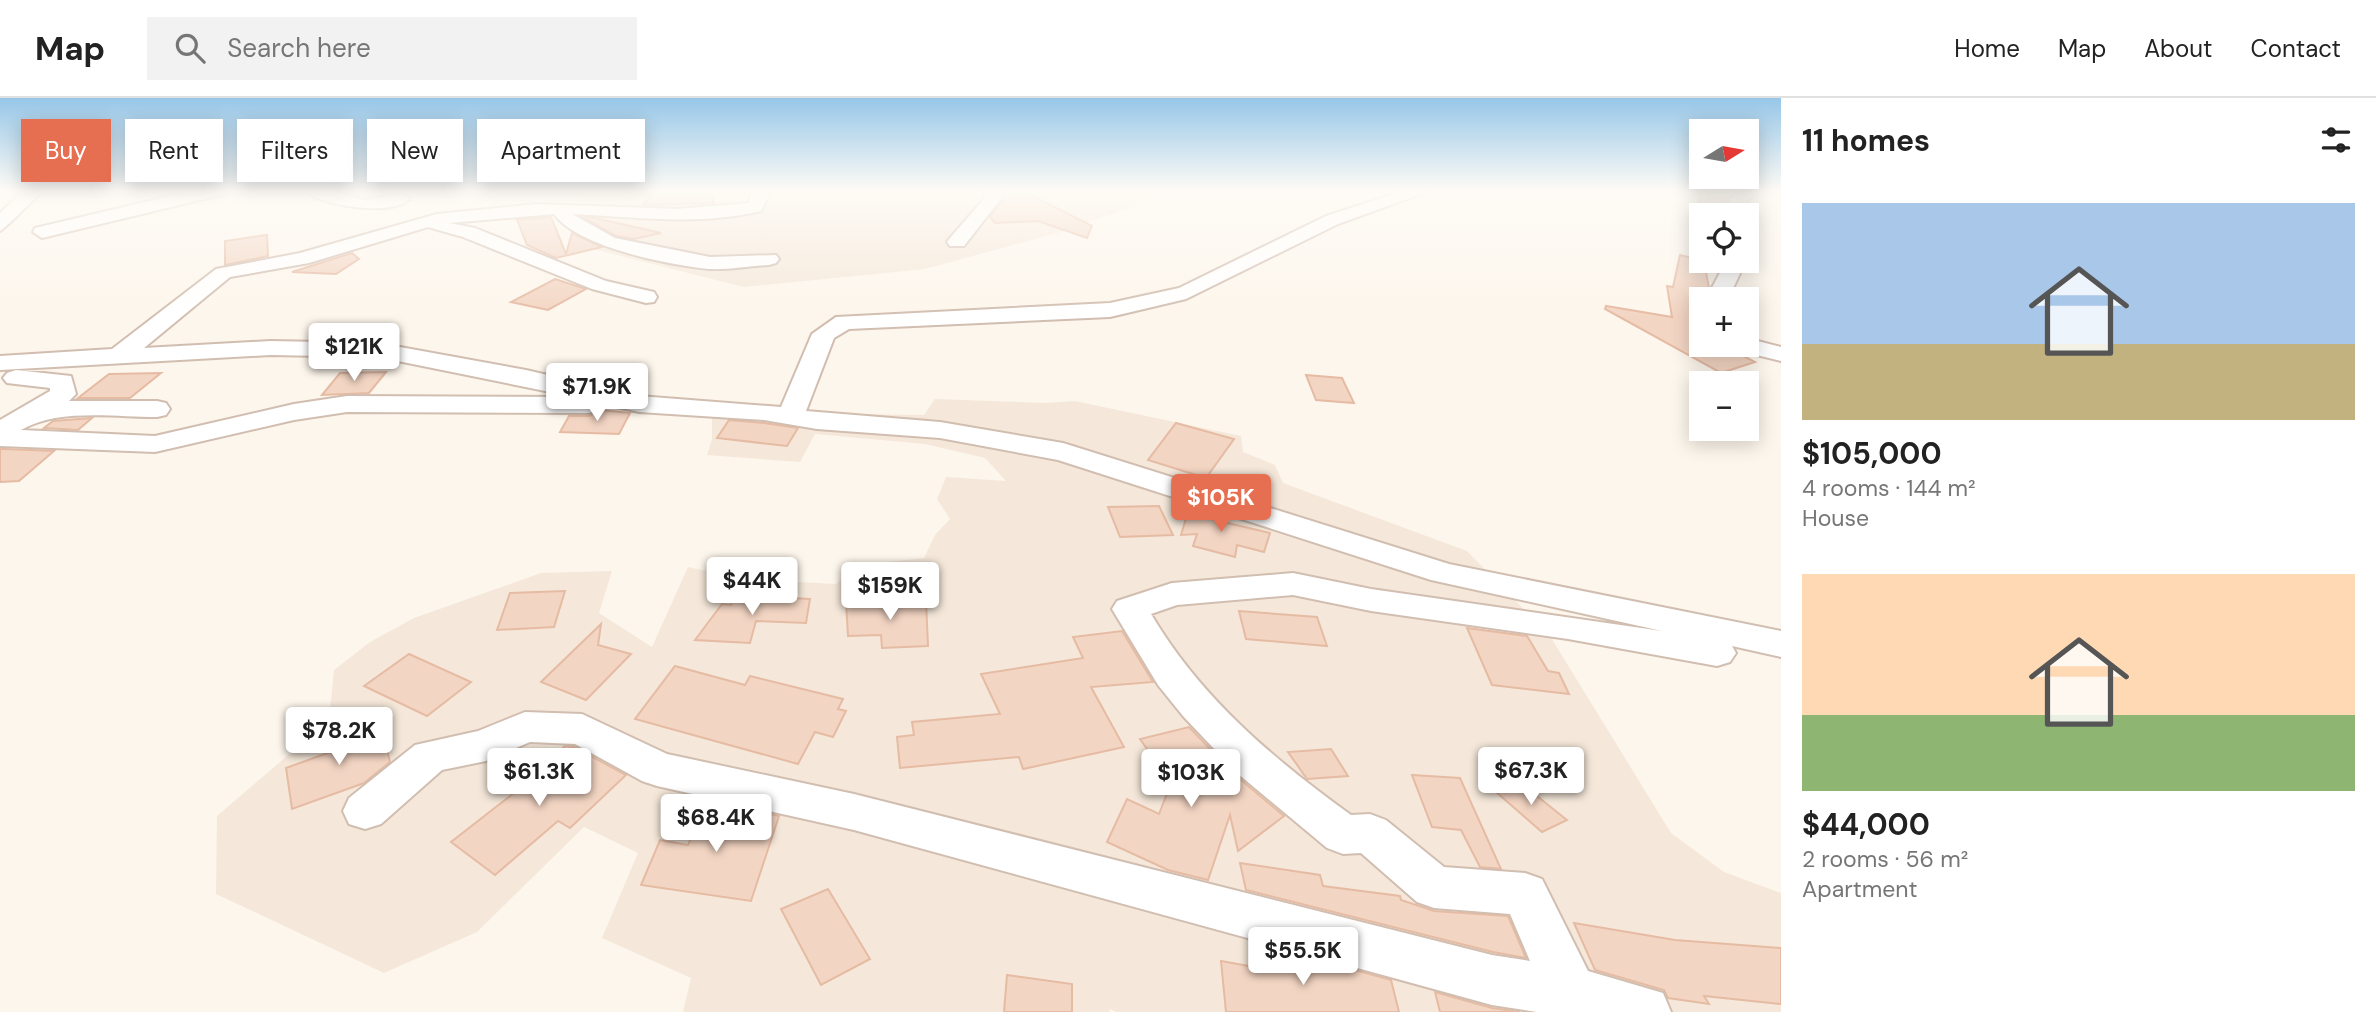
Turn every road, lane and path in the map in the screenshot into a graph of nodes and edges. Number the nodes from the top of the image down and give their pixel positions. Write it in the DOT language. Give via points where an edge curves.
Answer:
graph roads {
  1 [pos="389,233"];
  2 [pos="470,233"];
  3 [pos="589,233"];
  4 [pos="965,233"];
  5 [pos="1307,233"];
  6 [pos="957,242"];
  7 [pos="769,259"];
  8 [pos="585,303"];
  9 [pos="1759,349"];
  10 [pos="1781,354"];
  11 [pos="119,356"];
  12 [pos="3,376"];
  13 [pos="639,404"];
  14 [pos="157,408"];
  15 [pos="35,413"];
  16 [pos="791,416"];
  17 [pos="0,431"];
  18 [pos="0,438"];
  19 [pos="1781,644"];
  20 [pos="1781,664"];
  21 [pos="365,811"];
  22 [pos="1571,992"];
  23 [pos="1644,1012"];
  1 -- 11 [label="street" via="305,258 223,273"];
  2 -- 8 [label="street" via="598,285 639,295 607,296"];
  3 -- 7 [label="street" via="609,243 713,264"];
  4 -- 6 [label="street"];
  5 -- 16 [label="street" via="1199,287 1148,303 1110,310 844,322 824,334"];
  9 -- 10 [label="street"];
  11 -- 12 [label="street"];
  11 -- 13 [label="street" via="270,348 378,350"];
  12 -- 15 [label="street" via="62,381 63,394"];
  13 -- 16 [label="street"];
  13 -- 18 [label="street" via="359,404 294,412 155,444"];
  14 -- 15 [label="street"];
  15 -- 17 [label="street"];
  16 -- 19 [label="street" via="940,430 1063,452 1443,573"];
  20 -- 22 [label="street" via="1293,584 1172,594 1130,609 1147,641 1207,719 1279,788 1343,835 1370,833 1434,887 1525,894"];
  21 -- 22 [label="street" via="430,756 486,745 525,727 582,729 657,769 854,812 1492,980"];
  22 -- 23 [label="street"];
}
